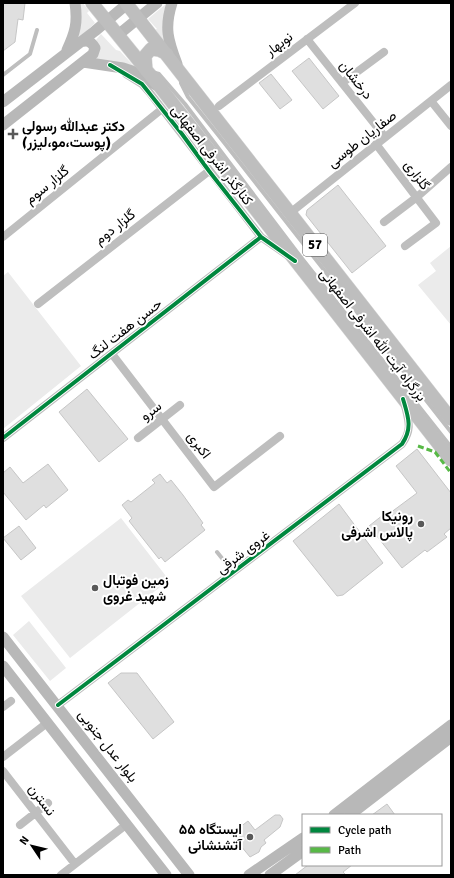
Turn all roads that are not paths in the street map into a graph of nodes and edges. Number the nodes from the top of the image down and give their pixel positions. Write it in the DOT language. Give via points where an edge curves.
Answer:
graph roads {
  1 [pos="75,3"];
  2 [pos="92,3"];
  3 [pos="126,3"];
  4 [pos="157,3"];
  5 [pos="172,3"];
  6 [pos="355,3"];
  7 [pos="138,18"];
  8 [pos="107,21"];
  9 [pos="37,30"];
  10 [pos="118,35"];
  11 [pos="308,39"];
  12 [pos="80,42"];
  13 [pos="66,52"];
  14 [pos="384,52"];
  15 [pos="166,54"];
  16 [pos="83,62"];
  17 [pos="110,66"];
  18 [pos="146,70"];
  19 [pos="179,70"];
  20 [pos="3,75"];
  21 [pos="342,83"];
  22 [pos="451,85"];
  23 [pos="160,87"];
  24 [pos="431,101"];
  25 [pos="3,102"];
  26 [pos="219,106"];
  27 [pos="162,109"];
  28 [pos="3,125"];
  29 [pos="451,126"];
  30 [pos="385,137"];
  31 [pos="376,144"];
  32 [pos="451,167"];
  33 [pos="209,171"];
  34 [pos="417,197"];
  35 [pos="290,212"];
  36 [pos="384,222"];
  37 [pos="3,237"];
  38 [pos="261,237"];
  39 [pos="405,246"];
  40 [pos="295,261"];
  41 [pos="38,304"];
  42 [pos="112,354"];
  43 [pos="403,398"];
  44 [pos="180,405"];
  45 [pos="162,419"];
  46 [pos="451,419"];
  47 [pos="451,432"];
  48 [pos="280,436"];
  49 [pos="3,438"];
  50 [pos="138,438"];
  51 [pos="451,447"];
  52 [pos="451,460"];
  53 [pos="217,552"];
  54 [pos="233,573"];
  55 [pos="3,637"];
  56 [pos="3,666"];
  57 [pos="11,701"];
  58 [pos="58,705"];
  59 [pos="3,707"];
  60 [pos="47,723"];
  61 [pos="451,725"];
  62 [pos="451,737"];
  63 [pos="3,757"];
  64 [pos="405,767"];
  65 [pos="3,770"];
  66 [pos="48,803"];
  67 [pos="36,813"];
  68 [pos="335,814"];
  69 [pos="351,814"];
  70 [pos="127,824"];
  71 [pos="20,825"];
  72 [pos="302,844"];
  73 [pos="75,864"];
  74 [pos="162,873"];
  75 [pos="61,875"];
  76 [pos="189,875"];
  77 [pos="248,875"];
  78 [pos="270,875"];
  1 -- 13 [label="main road" via="77,20 73,38"];
  2 -- 8 [label="highway, بزرگراه آیت الله اشرفی اصفهانی / 57"];
  3 -- 7 [label="highway, 57"];
  3 -- 8 [label="main road"];
  4 -- 7 [label="main road"];
  5 -- 19 [label="main road" via="168,37"];
  6 -- 11 [label="street, نوبهار"];
  7 -- 10 [label="main road"];
  7 -- 15 [label="highway, 57"];
  8 -- 10 [label="highway, بزرگراه آیت الله اشرفی اصفهانی / 57"];
  8 -- 12 [label="main road"];
  9 -- 20 [label="lane" via="30,54"];
  10 -- 18 [label="highway, بزرگراه آیت الله اشرفی اصفهانی / 57"];
  11 -- 21 [label="street, درخشان"];
  11 -- 26 [label="street, نوبهار"];
  12 -- 13 [label="main road"];
  12 -- 16 [label="main road" via="88,40 95,48 93,54"];
  13 -- 25 [label="main road"];
  14 -- 21 [label="street"];
  15 -- 18 [label="highway" via="151,49 145,56"];
  15 -- 19 [label="highway, 57"];
  15 -- 47 [label="lane" via="188,97"];
  16 -- 17 [label="main road"];
  16 -- 28 [label="main road"];
  17 -- 23 [label="main road" via="132,71"];
  17 -- 27 [label="street, کنارگذر اشرفی اصفهانی" via="142,84"];
  18 -- 23 [label="highway, بزرگراه آیت الله اشرفی اصفهانی / 57"];
  18 -- 51 [label="lane" via="159,74 185,104 300,256"];
  19 -- 35 [label="highway, 57"];
  21 -- 30 [label="street, درخشان"];
  22 -- 24 [label="street, صفاریان طوسی"];
  23 -- 40 [label="highway, بزرگراه آیت الله اشرفی اصفهانی / 57"];
  24 -- 29 [label="street"];
  24 -- 30 [label="street, صفاریان طوسی"];
  27 -- 33 [label="street, کنارگذر اشرفی اصفهانی"];
  27 -- 37 [label="street, گلزار سوم"];
  30 -- 31 [label="street, صفاریان طوسی"];
  31 -- 34 [label="street, گلزاری"];
  31 -- 35 [label="street, صفاریان طوسی"];
  32 -- 34 [label="street"];
  33 -- 38 [label="street, کنارگذر اشرفی اصفهانی"];
  33 -- 41 [label="street, گلزار دوم"];
  34 -- 36 [label="street"];
  34 -- 39 [label="street, گلزاری" via="436,223"];
  35 -- 46 [label="highway, 57"];
  38 -- 40 [label="street, کنارگذر اشرفی اصفهانی"];
  38 -- 42 [label="street, حسن هفت لنگ"];
  40 -- 43 [label="highway, بزرگراه آیت الله اشرفی اصفهانی / 57"];
  42 -- 45 [label="street, اکبری"];
  42 -- 49 [label="street, حسن هفت لنگ"];
  43 -- 52 [label="highway, بزرگراه آیت الله اشرفی اصفهانی / 57"];
  43 -- 54 [label="street, غروی شرقی" via="410,428 402,444"];
  44 -- 45 [label="street, سرو"];
  45 -- 48 [label="street, اکبری" via="214,487"];
  45 -- 50 [label="street, سرو"];
  53 -- 54 [label="lane"];
  54 -- 58 [label="street, غروی شرقی"];
  55 -- 58 [label="main road, بلوار عدل جنوبی"];
  56 -- 60 [label="main road"];
  57 -- 59 [label="street"];
  58 -- 76 [label="main road, بلوار عدل جنوبی"];
  60 -- 63 [label="street"];
  60 -- 70 [label="main road"];
  61 -- 64 [label="main road"];
  62 -- 64 [label="main road"];
  64 -- 68 [label="main road"];
  64 -- 69 [label="main road"];
  65 -- 67 [label="street, نسترن"];
  66 -- 67 [label="street"];
  67 -- 71 [label="street"];
  67 -- 73 [label="street, نسترن"];
  70 -- 73 [label="street"];
  70 -- 74 [label="main road"];
  72 -- 77 [label="main road"];
  72 -- 78 [label="main road"];
  73 -- 75 [label="street"];
}
